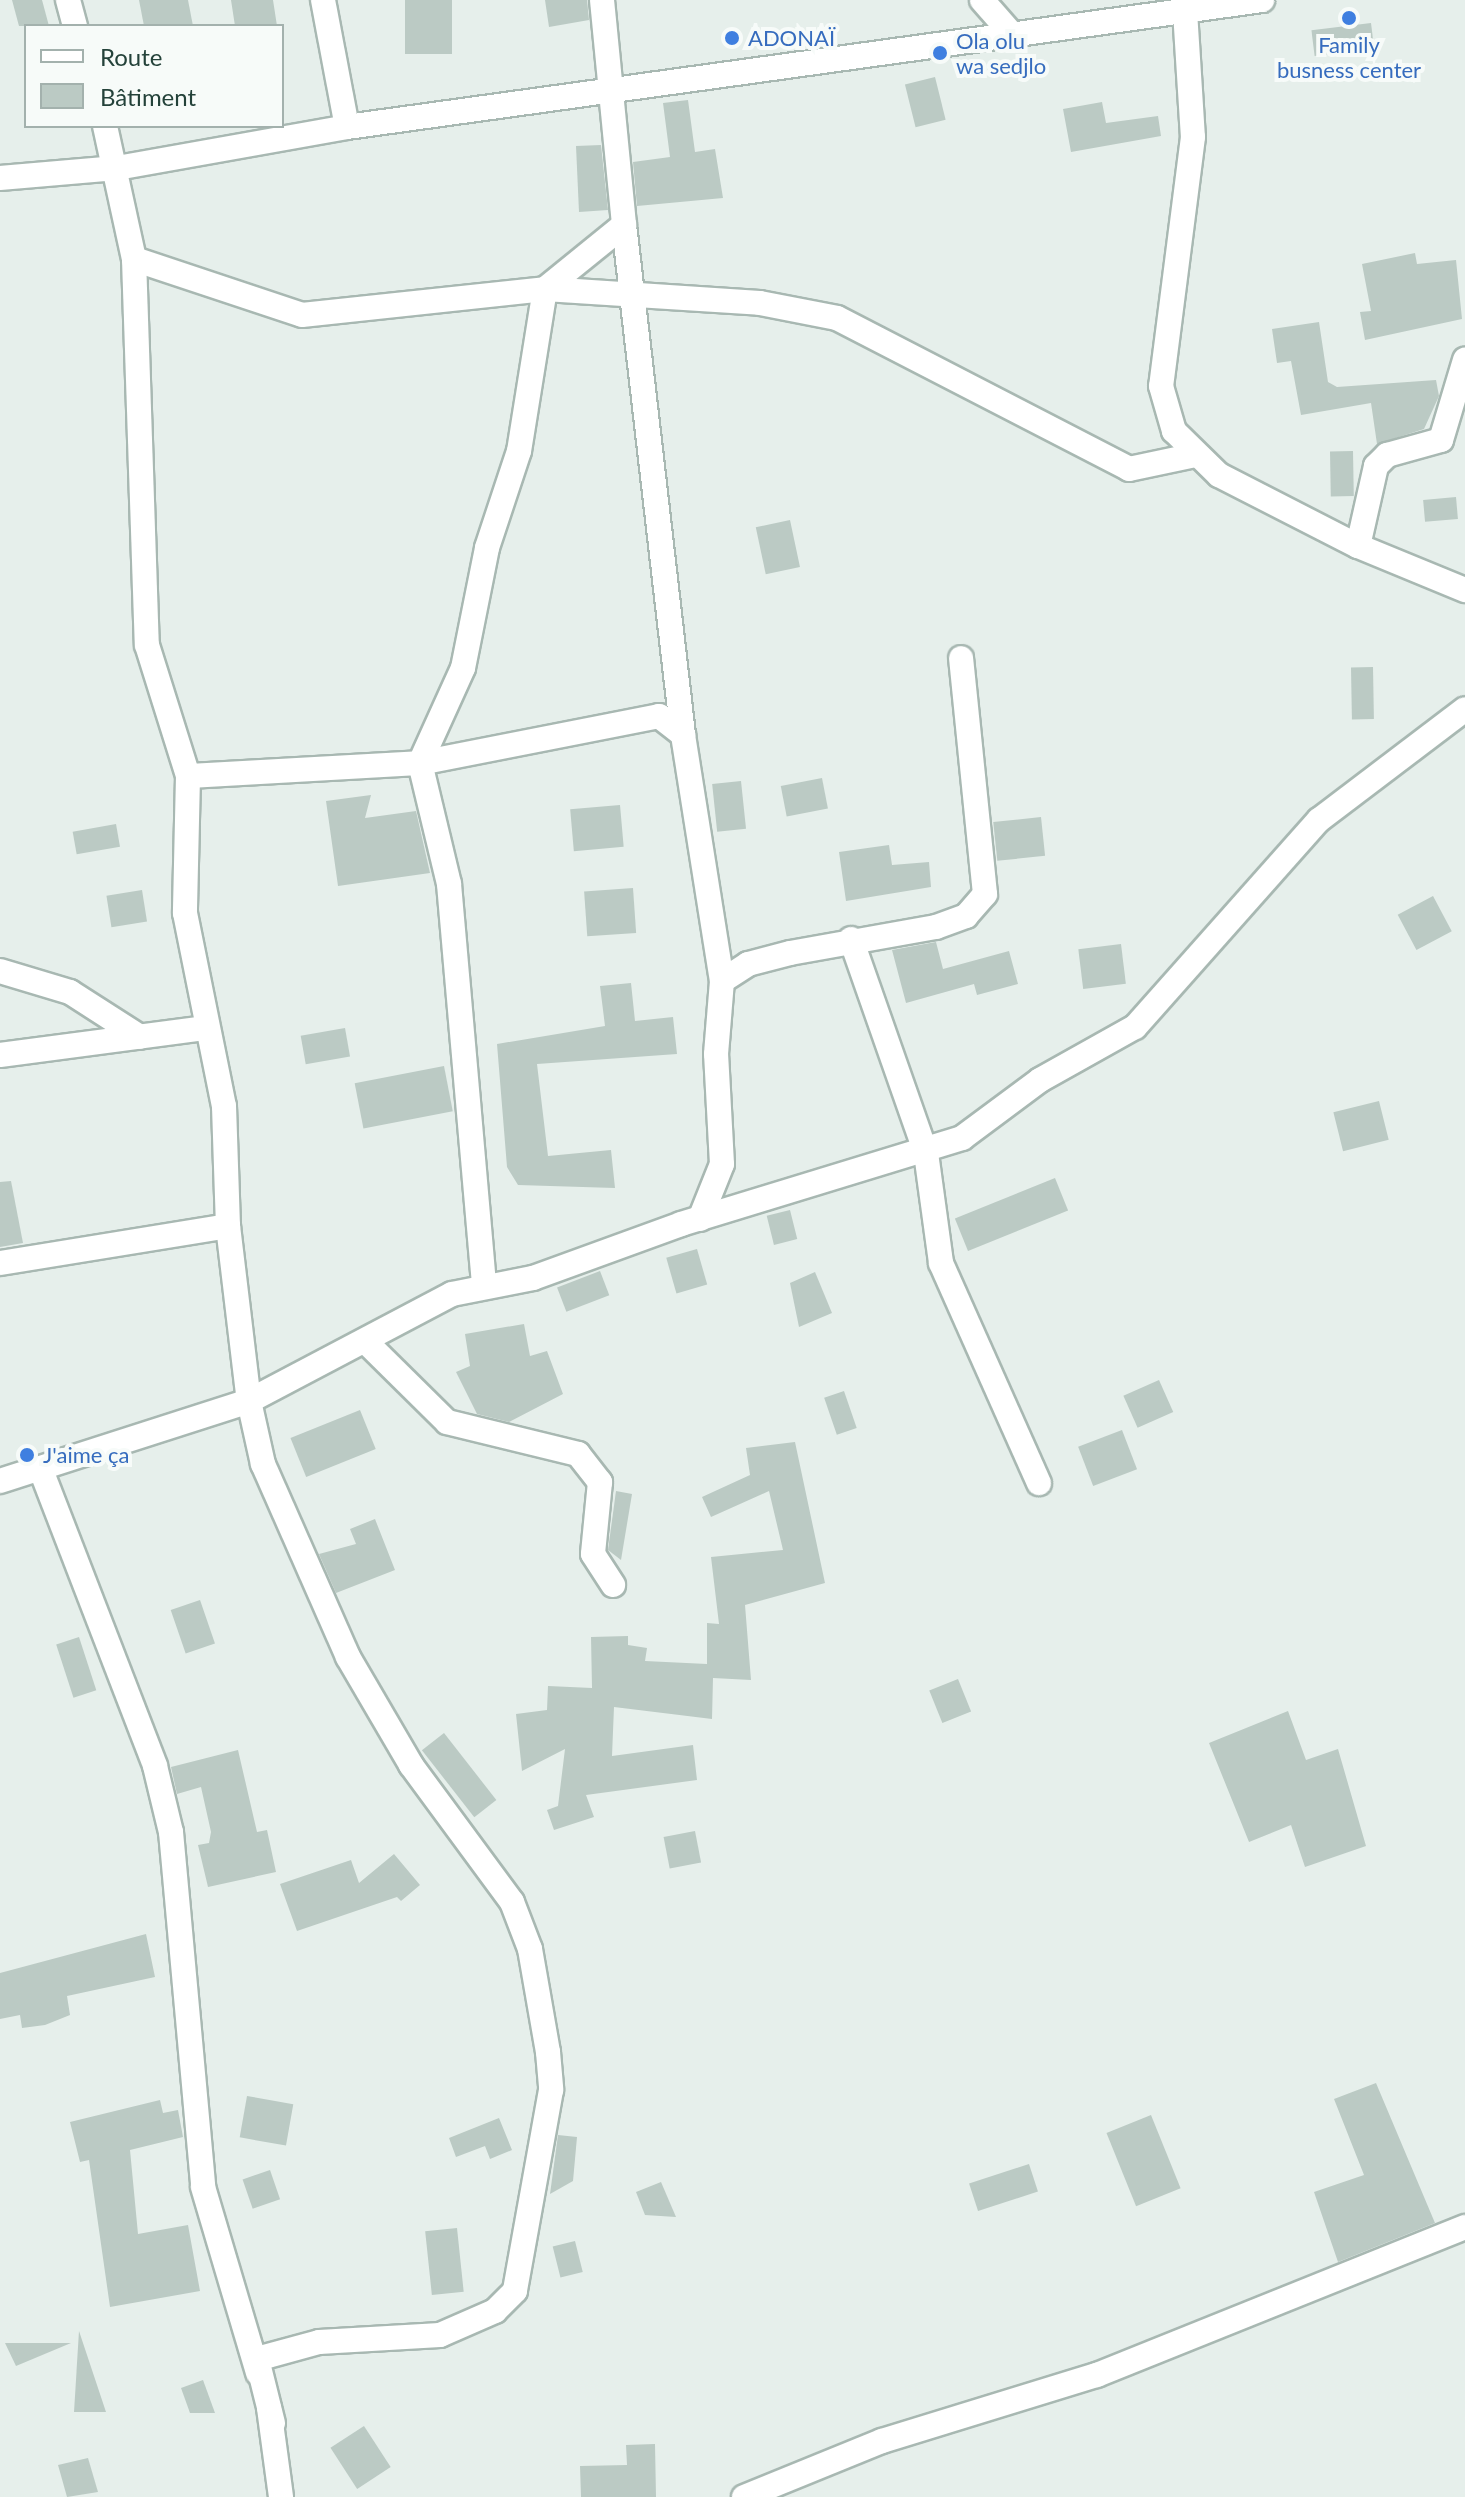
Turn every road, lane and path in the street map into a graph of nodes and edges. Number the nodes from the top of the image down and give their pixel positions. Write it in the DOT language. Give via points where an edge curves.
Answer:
graph roads {
  1 [pos="68,0"];
  2 [pos="323,0"];
  3 [pos="602,0"];
  4 [pos="982,0"];
  5 [pos="1262,0"];
  6 [pos="1213,4"];
  7 [pos="1185,11"];
  8 [pos="74,24"];
  9 [pos="1011,33"];
  10 [pos="608,92"];
  11 [pos="347,127"];
  12 [pos="106,128"];
  13 [pos="117,168"];
  14 [pos="0,178"];
  15 [pos="624,225"];
  16 [pos="134,259"];
  17 [pos="545,289"];
  18 [pos="635,296"];
  19 [pos="1465,360"];
  20 [pos="1191,456"];
  21 [pos="1358,546"];
  22 [pos="1465,590"];
  23 [pos="961,658"];
  24 [pos="1465,709"];
  25 [pos="683,735"];
  26 [pos="420,763"];
  27 [pos="188,776"];
  28 [pos="851,939"];
  29 [pos="0,971"];
  30 [pos="722,981"];
  31 [pos="204,1028"];
  32 [pos="140,1037"];
  33 [pos="0,1055"];
  34 [pos="926,1153"];
  35 [pos="700,1219"];
  36 [pos="228,1226"];
  37 [pos="0,1263"];
  38 [pos="484,1284"];
  39 [pos="365,1341"];
  40 [pos="249,1401"];
  41 [pos="41,1470"];
  42 [pos="0,1481"];
  43 [pos="1039,1483"];
  44 [pos="613,1585"];
  45 [pos="1465,2227"];
  46 [pos="273,2423"];
  47 [pos="281,2497"];
  48 [pos="744,2497"];
  1 -- 8 [label="street"];
  2 -- 11 [label="street"];
  3 -- 10 [label="street"];
  4 -- 9 [label="street"];
  5 -- 6 [label="street"];
  6 -- 7 [label="street"];
  7 -- 9 [label="street"];
  7 -- 20 [label="street" via="1193,137 1161,386 1174,431"];
  9 -- 10 [label="street"];
  10 -- 11 [label="street"];
  10 -- 15 [label="street"];
  11 -- 13 [label="street"];
  12 -- 13 [label="street"];
  13 -- 14 [label="street"];
  13 -- 16 [label="street"];
  15 -- 17 [label="street"];
  15 -- 18 [label="street"];
  16 -- 17 [label="street" via="302,315"];
  16 -- 27 [label="street" via="147,645"];
  17 -- 18 [label="street"];
  17 -- 26 [label="street" via="519,451 487,548 463,668"];
  18 -- 20 [label="street" via="760,303 837,318 1129,469"];
  18 -- 25 [label="street"];
  19 -- 21 [label="street" via="1441,440 1387,455 1376,466"];
  20 -- 21 [label="street"];
  21 -- 22 [label="street"];
  23 -- 28 [label="street" via="985,894 966,916 936,927"];
  24 -- 34 [label="street" via="1319,820 1135,1027"];
  25 -- 26 [label="street" via="659,716"];
  25 -- 30 [label="street"];
  26 -- 27 [label="street"];
  26 -- 38 [label="street" via="449,884"];
  27 -- 31 [label="street" via="185,913"];
  28 -- 30 [label="street" via="748,964"];
  28 -- 34 [label="street"];
  29 -- 32 [label="street" via="70,992"];
  30 -- 35 [label="street" via="716,1054 722,1164"];
  31 -- 32 [label="street"];
  31 -- 36 [label="street" via="224,1106"];
  32 -- 33 [label="street"];
  34 -- 35 [label="street"];
  34 -- 43 [label="street" via="941,1263"];
  35 -- 38 [label="street" via="533,1278"];
  36 -- 37 [label="street"];
  36 -- 40 [label="street"];
  38 -- 39 [label="street"];
  39 -- 40 [label="street"];
  39 -- 44 [label="street" via="396,1380 447,1422 578,1454 600,1482 593,1554"];
  40 -- 41 [label="street"];
  40 -- 46 [label="street" via="263,1464 348,1657 411,1765 512,1902 530,1949 551,2090 520,2271 504,2304 440,2335 319,2342 257,2359"];
  41 -- 42 [label="street"];
  41 -- 46 [label="street" via="155,1766 171,1832 203,2187"];
  45 -- 48 [label="street" via="1097,2375 882,2441"];
  46 -- 47 [label="street"];
}
